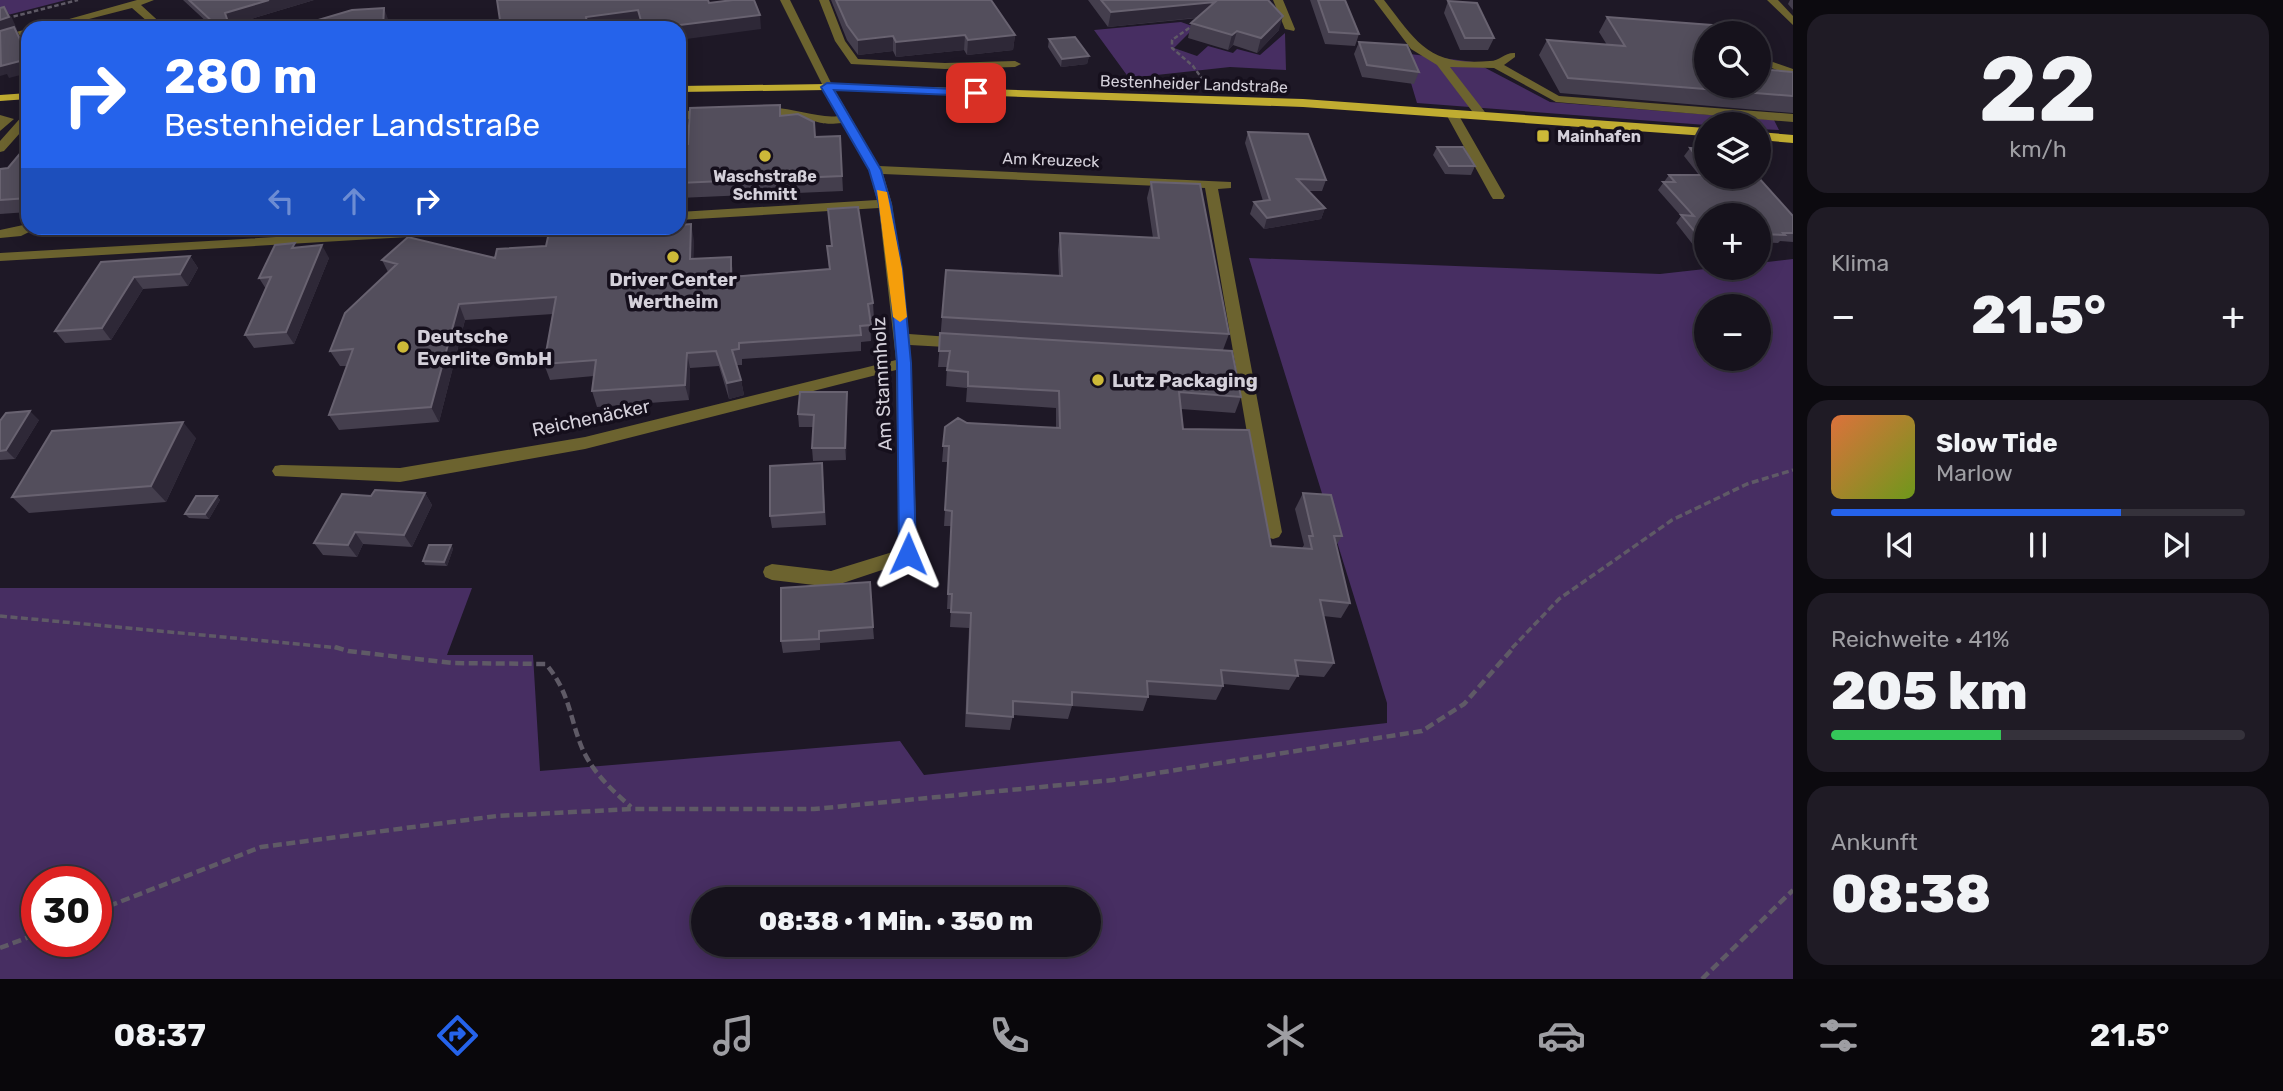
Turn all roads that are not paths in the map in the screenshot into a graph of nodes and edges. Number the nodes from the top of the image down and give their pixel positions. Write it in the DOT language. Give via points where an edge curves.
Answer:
graph roads {
  1 [pos="149,0"];
  2 [pos="785,0"];
  3 [pos="824,0"];
  4 [pos="1278,0"];
  5 [pos="1379,0"];
  6 [pos="1772,0"];
  7 [pos="134,4"];
  8 [pos="69,21"];
  9 [pos="153,21"];
  10 [pos="1793,22"];
  11 [pos="1290,29"];
  12 [pos="21,34"];
  13 [pos="1,39"];
  14 [pos="1511,55"];
  15 [pos="1441,63"];
  16 [pos="1015,64"];
  17 [pos="1771,64"];
  18 [pos="1496,65"];
  19 [pos="1793,73"];
  20 [pos="827,87"];
  21 [pos="686,89"];
  22 [pos="21,96"];
  23 [pos="0,98"];
  24 [pos="728,114"];
  25 [pos="742,114"];
  26 [pos="1452,114"];
  27 [pos="686,116"];
  28 [pos="1482,116"];
  29 [pos="1793,118"];
  30 [pos="0,119"];
  31 [pos="845,119"];
  32 [pos="21,125"];
  33 [pos="0,127"];
  34 [pos="1694,131"];
  35 [pos="1771,137"];
  36 [pos="1793,139"];
  37 [pos="0,148"];
  38 [pos="875,170"];
  39 [pos="1498,196"];
  40 [pos="885,204"];
  41 [pos="686,216"];
  42 [pos="21,230"];
  43 [pos="21,232"];
  44 [pos="0,234"];
  45 [pos="230,235"];
  46 [pos="353,235"];
  47 [pos="225,244"];
  48 [pos="0,257"];
  49 [pos="902,339"];
  50 [pos="984,344"];
  51 [pos="904,363"];
  52 [pos="281,471"];
  53 [pos="1273,532"];
  54 [pos="772,572"];
  1 -- 7 [label="street"];
  2 -- 20 [label="street, Am Stammholz"];
  3 -- 16 [label="street" via="838,38 855,62"];
  4 -- 11 [label="street"];
  5 -- 15 [label="street" via="1415,47"];
  6 -- 10 [label="street"];
  7 -- 8 [label="street"];
  7 -- 9 [label="street"];
  12 -- 13 [label="street"];
  14 -- 18 [label="street"];
  15 -- 18 [label="street"];
  15 -- 28 [label="street"];
  17 -- 19 [label="street"];
  18 -- 29 [label="street" via="1556,99"];
  20 -- 21 [label="main road, Bestenheider Landstraße"];
  20 -- 26 [label="main road, Bestenheider Landstraße" via="1303,103"];
  20 -- 31 [label="street, Am Stammholz"];
  22 -- 23 [label="main road"];
  24 -- 27 [label="street"];
  25 -- 31 [label="street" via="797,113 825,122"];
  26 -- 28 [label="main road, Bestenheider Landstraße"];
  26 -- 39 [label="street"];
  28 -- 34 [label="main road, Bestenheider Landstraße"];
  30 -- 33 [label="street" via="8,119"];
  31 -- 38 [label="street, Am Stammholz"];
  32 -- 37 [label="street"];
  35 -- 36 [label="main road"];
  38 -- 40 [label="street, Am Stammholz"];
  38 -- 53 [label="street, Am Kreuzeck" via="1218,185 1236,360"];
  40 -- 41 [label="street"];
  40 -- 49 [label="street, Am Stammholz"];
  42 -- 44 [label="street"];
  43 -- 48 [label="street"];
  45 -- 47 [label="street"];
  46 -- 47 [label="street"];
  47 -- 48 [label="street"];
  49 -- 50 [label="street"];
  49 -- 51 [label="street, Am Stammholz"];
  51 -- 52 [label="street, Reichenäcker" via="611,438 400,475"];
  51 -- 54 [label="street, Am Stammholz" via="908,554 831,579"];
}
